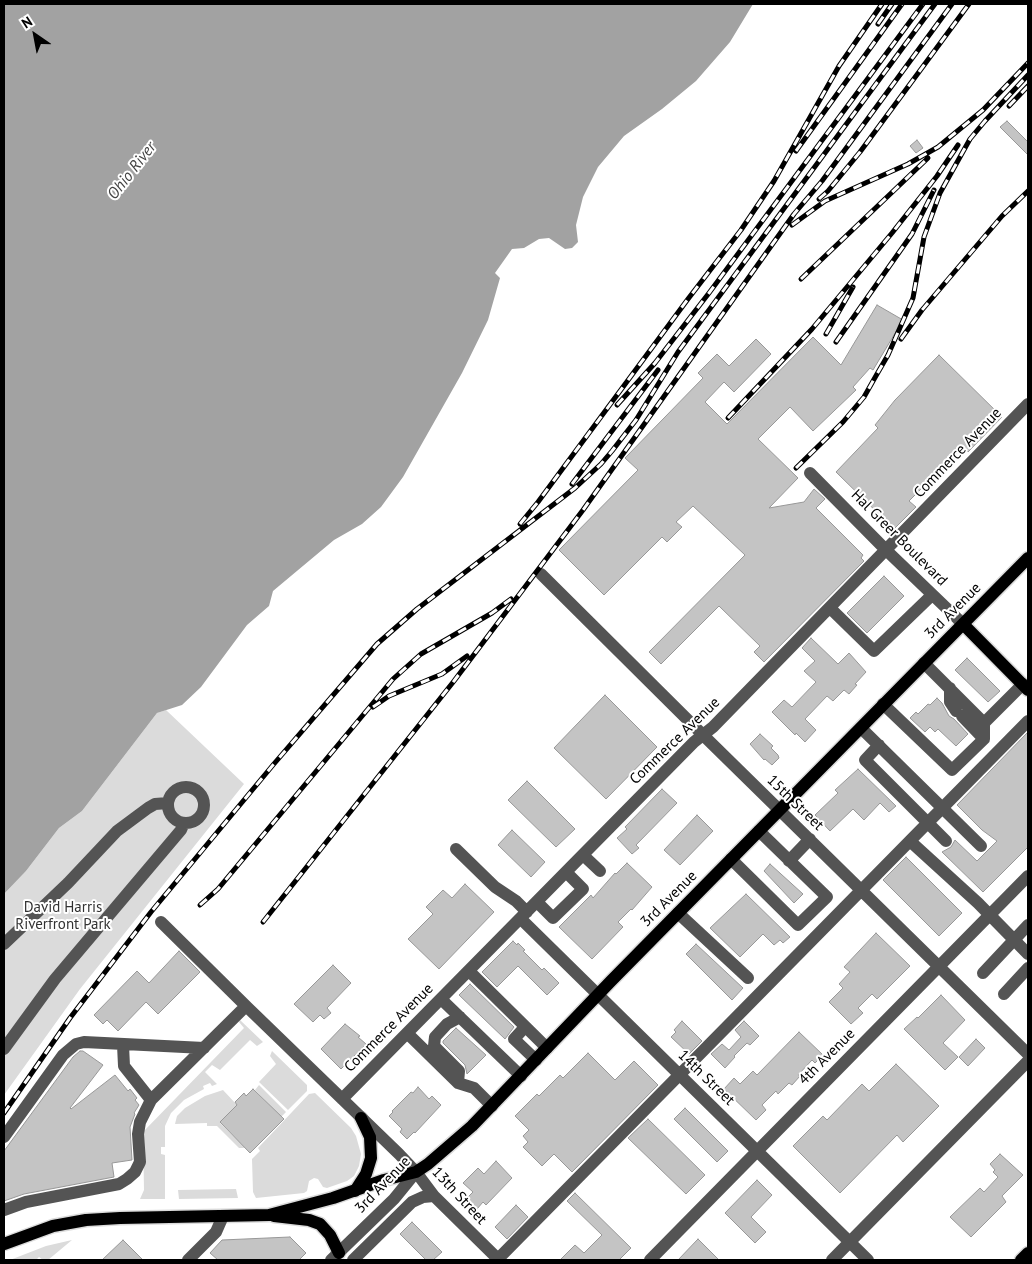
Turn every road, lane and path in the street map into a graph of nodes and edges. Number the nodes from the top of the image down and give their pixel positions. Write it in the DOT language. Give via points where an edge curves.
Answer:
graph roads {
  1 [pos="1028,404"];
  2 [pos="810,473"];
  3 [pos="886,550"];
  4 [pos="1028,558"];
  5 [pos="541,574"];
  6 [pos="932,595"];
  7 [pos="830,608"];
  8 [pos="963,624"];
  9 [pos="924,663"];
  10 [pos="1025,687"];
  11 [pos="950,688"];
  12 [pos="883,704"];
  13 [pos="1028,721"];
  14 [pos="984,723"];
  15 [pos="861,728"];
  16 [pos="703,735"];
  17 [pos="984,739"];
  18 [pos="879,745"];
  19 [pos="952,770"];
  20 [pos="966,784"];
  21 [pos="168,803"];
  22 [pos="942,808"];
  23 [pos="780,810"];
  24 [pos="184,823"];
  25 [pos="928,823"];
  26 [pos="759,831"];
  27 [pos="810,839"];
  28 [pos="946,841"];
  29 [pos="911,842"];
  30 [pos="981,846"];
  31 [pos="456,849"];
  32 [pos="583,855"];
  33 [pos="731,859"];
  34 [pos="789,861"];
  35 [pos="600,871"];
  36 [pos="566,872"];
  37 [pos="1028,876"];
  38 [pos="861,890"];
  39 [pos="537,902"];
  40 [pos="678,913"];
  41 [pos="989,914"];
  42 [pos="524,915"];
  43 [pos="161,922"];
  44 [pos="1028,925"];
  45 [pos="1014,940"];
  46 [pos="4,944"];
  47 [pos="1028,954"];
  48 [pos="939,966"];
  49 [pos="1028,968"];
  50 [pos="469,971"];
  51 [pos="983,973"];
  52 [pos="748,978"];
  53 [pos="1004,994"];
  54 [pos="598,995"];
  55 [pos="441,999"];
  56 [pos="246,1006"];
  57 [pos="460,1017"];
  58 [pos="525,1027"];
  59 [pos="407,1033"];
  60 [pos="123,1045"];
  61 [pos="204,1048"];
  62 [pos="547,1048"];
  63 [pos="4,1049"];
  64 [pos="1028,1054"];
  65 [pos="536,1060"];
  66 [pos="1028,1061"];
  67 [pos="521,1076"];
  68 [pos="680,1076"];
  69 [pos="458,1083"];
  70 [pos="342,1099"];
  71 [pos="151,1100"];
  72 [pos="492,1106"];
  73 [pos="361,1118"];
  74 [pos="4,1137"];
  75 [pos="757,1151"];
  76 [pos="416,1172"];
  77 [pos="355,1191"];
  78 [pos="434,1196"];
  79 [pos="4,1210"];
  80 [pos="270,1215"];
  81 [pos="223,1216"];
  82 [pos="850,1243"];
  83 [pos="4,1244"];
  84 [pos="1028,1253"];
  85 [pos="335,1257"];
  86 [pos="188,1260"];
  87 [pos="353,1260"];
  88 [pos="498,1260"];
  89 [pos="650,1260"];
  90 [pos="832,1260"];
  91 [pos="868,1260"];
  92 [pos="1021,1260"];
  1 -- 3 [label="street, Commerce Avenue"];
  2 -- 3 [label="street, Hal Greer Boulevard"];
  3 -- 6 [label="street, Hal Greer Boulevard"];
  3 -- 7 [label="street, Commerce Avenue"];
  4 -- 8 [label="main road, 3rd Avenue"];
  5 -- 16 [label="street, 15th Street"];
  6 -- 7 [label="street" via="874,652"];
  6 -- 8 [label="street, Hal Greer Boulevard"];
  7 -- 16 [label="street, Commerce Avenue"];
  8 -- 9 [label="main road, 3rd Avenue"];
  8 -- 10 [label="main road, Hal Greer Boulevard"];
  9 -- 11 [label="street"];
  9 -- 12 [label="main road, 3rd Avenue"];
  10 -- 14 [label="street"];
  11 -- 14 [label="street"];
  11 -- 17 [label="street" via="950,702"];
  12 -- 15 [label="main road, 3rd Avenue"];
  12 -- 19 [label="street"];
  13 -- 20 [label="street"];
  14 -- 17 [label="street"];
  15 -- 18 [label="street"];
  15 -- 23 [label="main road, 3rd Avenue"];
  16 -- 23 [label="street, 15th Street"];
  16 -- 32 [label="street, Commerce Avenue"];
  17 -- 19 [label="street"];
  18 -- 22 [label="street"];
  18 -- 25 [label="street" via="865,760"];
  19 -- 20 [label="street"];
  20 -- 22 [label="street"];
  21 -- 24 [label="street" via="172,816"];
  21 -- 24 [label="street" via="180,788 198,791 204,809 197,820"];
  21 -- 46 [label="street" via="155,804 117,830 68,883"];
  22 -- 25 [label="street"];
  22 -- 30 [label="street"];
  23 -- 26 [label="main road, 3rd Avenue"];
  23 -- 27 [label="street, 15th Street"];
  24 -- 63 [label="street" via="182,830 49,986"];
  25 -- 28 [label="street"];
  25 -- 29 [label="street"];
  26 -- 33 [label="main road, 3rd Avenue"];
  26 -- 34 [label="street"];
  27 -- 34 [label="street"];
  27 -- 38 [label="street, 15th Street"];
  29 -- 38 [label="street"];
  29 -- 41 [label="street"];
  31 -- 42 [label="street, 14th Street" via="495,888 516,901"];
  32 -- 35 [label="street"];
  32 -- 36 [label="street, Commerce Avenue"];
  33 -- 34 [label="street" via="798,925 828,897"];
  33 -- 40 [label="main road, 3rd Avenue"];
  36 -- 39 [label="street, Commerce Avenue"];
  36 -- 39 [label="street" via="583,888 553,918"];
  37 -- 41 [label="street, 4th Avenue"];
  38 -- 48 [label="street, 15th Street"];
  38 -- 68 [label="street"];
  39 -- 42 [label="street, Commerce Avenue"];
  40 -- 52 [label="street"];
  40 -- 54 [label="main road, 3rd Avenue"];
  41 -- 45 [label="street"];
  41 -- 48 [label="street, 4th Avenue"];
  42 -- 50 [label="street, Commerce Avenue"];
  42 -- 54 [label="street, 14th Street"];
  43 -- 56 [label="street, 13th Street"];
  44 -- 45 [label="street"];
  45 -- 47 [label="street"];
  45 -- 51 [label="street"];
  48 -- 64 [label="street, 15th Street"];
  48 -- 75 [label="street, 4th Avenue"];
  49 -- 53 [label="street"];
  50 -- 55 [label="street, Commerce Avenue"];
  50 -- 58 [label="street"];
  54 -- 62 [label="main road, 3rd Avenue"];
  54 -- 68 [label="street, 14th Street"];
  55 -- 57 [label="street"];
  55 -- 59 [label="street, Commerce Avenue"];
  56 -- 61 [label="street"];
  56 -- 70 [label="street, 13th Street"];
  57 -- 67 [label="street"];
  57 -- 69 [label="street" via="434,1037 434,1046 459,1071"];
  58 -- 62 [label="street"];
  58 -- 65 [label="street" via="514,1038"];
  59 -- 69 [label="street"];
  59 -- 70 [label="street, Commerce Avenue"];
  60 -- 61 [label="street"];
  60 -- 71 [label="street" via="124,1066"];
  60 -- 74 [label="street" via="84,1042 69,1048"];
  61 -- 71 [label="street"];
  62 -- 65 [label="main road, 3rd Avenue"];
  65 -- 67 [label="main road, 3rd Avenue"];
  66 -- 82 [label="street"];
  67 -- 72 [label="main road, 3rd Avenue"];
  68 -- 75 [label="street, 14th Street"];
  68 -- 88 [label="street"];
  69 -- 72 [label="street" via="474,1088"];
  70 -- 73 [label="street, 13th Street"];
  71 -- 79 [label="street" via="140,1122 140,1162 127,1180 26,1202"];
  72 -- 76 [label="main road, 3rd Avenue" via="453,1144"];
  73 -- 76 [label="street, 13th Street"];
  73 -- 77 [label="main road" via="370,1137 371,1158"];
  75 -- 82 [label="street, 14th Street"];
  75 -- 89 [label="street, 4th Avenue"];
  76 -- 77 [label="main road"];
  76 -- 78 [label="street, 13th Street"];
  76 -- 85 [label="street, 3rd Avenue" via="394,1199"];
  77 -- 80 [label="main road"];
  78 -- 87 [label="street, 3rd Avenue" via="412,1202"];
  78 -- 88 [label="street, 13th Street"];
  80 -- 81 [label="main road"];
  80 -- 85 [label="main road" via="315,1222 330,1235"];
  81 -- 83 [label="main road" via="86,1220 53,1226"];
  81 -- 86 [label="street" via="216,1232"];
  82 -- 90 [label="street"];
  82 -- 91 [label="street, 14th Street"];
  84 -- 92 [label="main road"];
}
